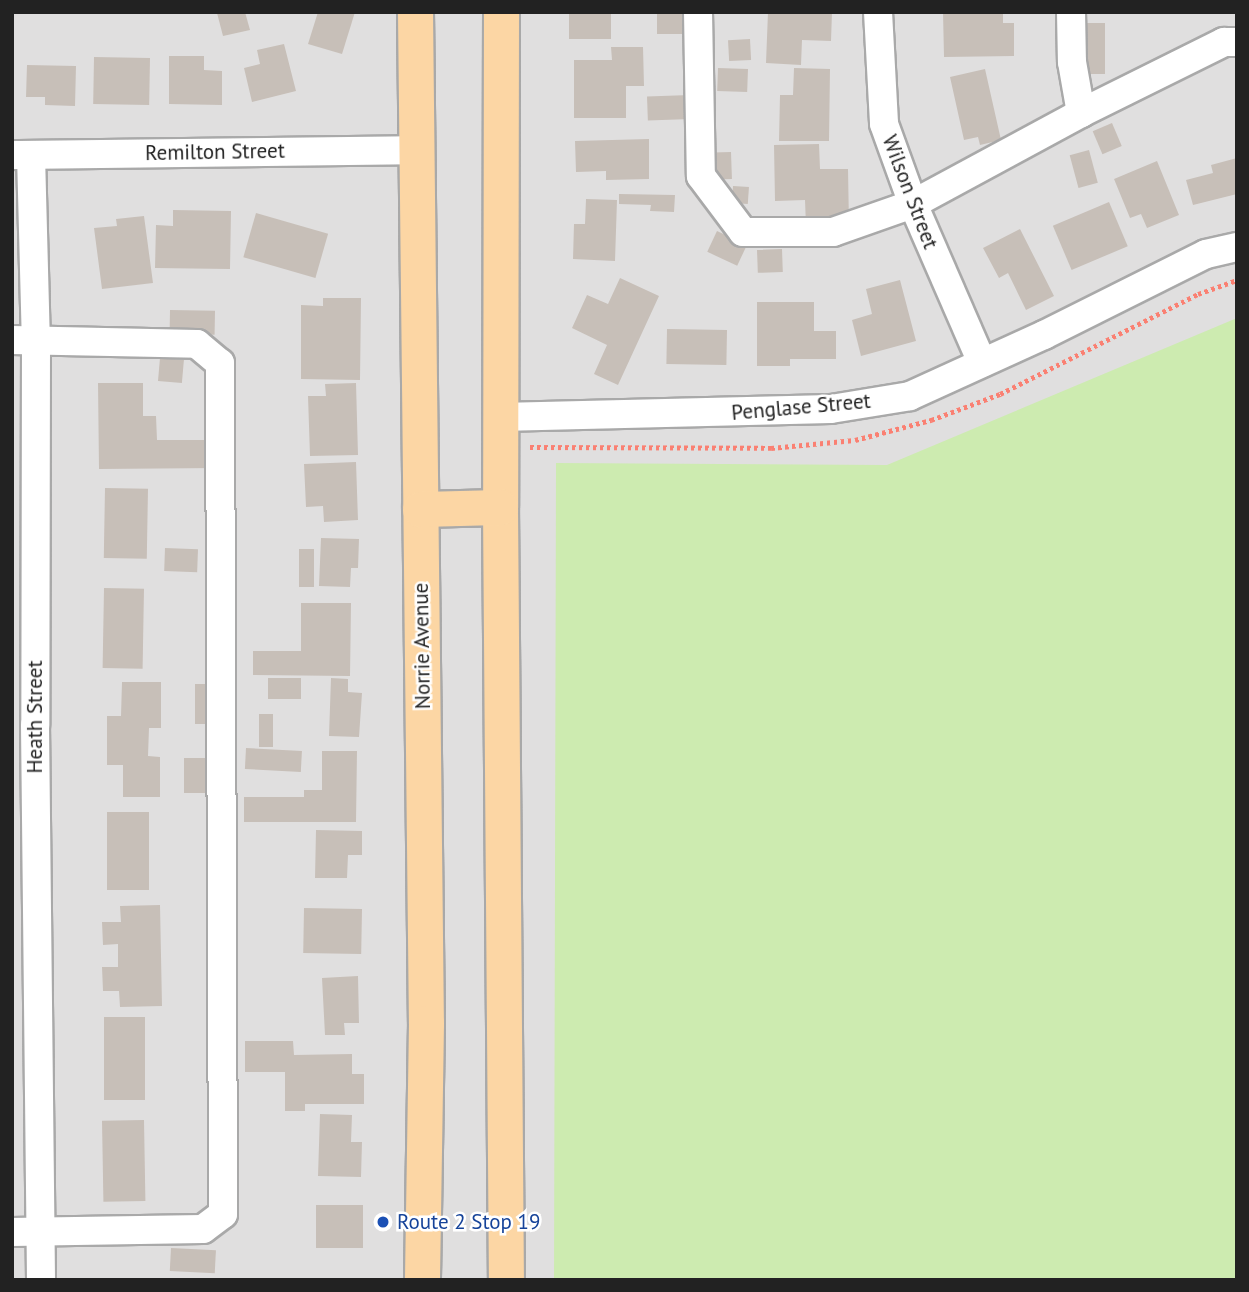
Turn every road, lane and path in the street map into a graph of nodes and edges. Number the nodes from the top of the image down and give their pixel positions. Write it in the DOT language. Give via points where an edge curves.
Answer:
graph roads {
  1 [pos="415,12"];
  2 [pos="501,12"];
  3 [pos="698,12"];
  4 [pos="878,12"];
  5 [pos="1071,12"];
  6 [pos="1237,42"];
  7 [pos="1081,113"];
  8 [pos="417,149"];
  9 [pos="21,155"];
  10 [pos="913,204"];
  11 [pos="1237,247"];
  12 [pos="24,342"];
  13 [pos="982,363"];
  14 [pos="500,417"];
  15 [pos="500,508"];
  16 [pos="420,509"];
  17 [pos="23,726"];
  18 [pos="12,1232"];
  19 [pos="41,1232"];
  20 [pos="41,1280"];
  21 [pos="422,1280"];
  22 [pos="506,1280"];
  1 -- 8 [label="main road, Norrie Avenue"];
  2 -- 14 [label="main road"];
  3 -- 10 [label="street" via="701,176 743,232 833,232"];
  4 -- 10 [label="street, Wilson Street" via="884,124"];
  5 -- 7 [label="street" via="1072,62"];
  6 -- 7 [label="street" via="1224,42"];
  7 -- 10 [label="street"];
  8 -- 9 [label="street, Remilton Street"];
  8 -- 16 [label="main road, Norrie Avenue"];
  9 -- 12 [label="street, Heath Street"];
  10 -- 13 [label="street, Wilson Street"];
  11 -- 13 [label="street, Penglase Street" via="1206,254"];
  12 -- 17 [label="street, Heath Street"];
  12 -- 19 [label="street" via="197,344 220,363 223,1213 202,1229"];
  13 -- 14 [label="street, Penglase Street" via="910,396 831,409"];
  14 -- 15 [label="main road"];
  15 -- 16 [label="main road"];
  15 -- 22 [label="main road"];
  16 -- 21 [label="main road, Norrie Avenue" via="426,1023"];
  17 -- 19 [label="street, Heath Street"];
  18 -- 19 [label="street"];
  19 -- 20 [label="street, Heath Street"];
}
